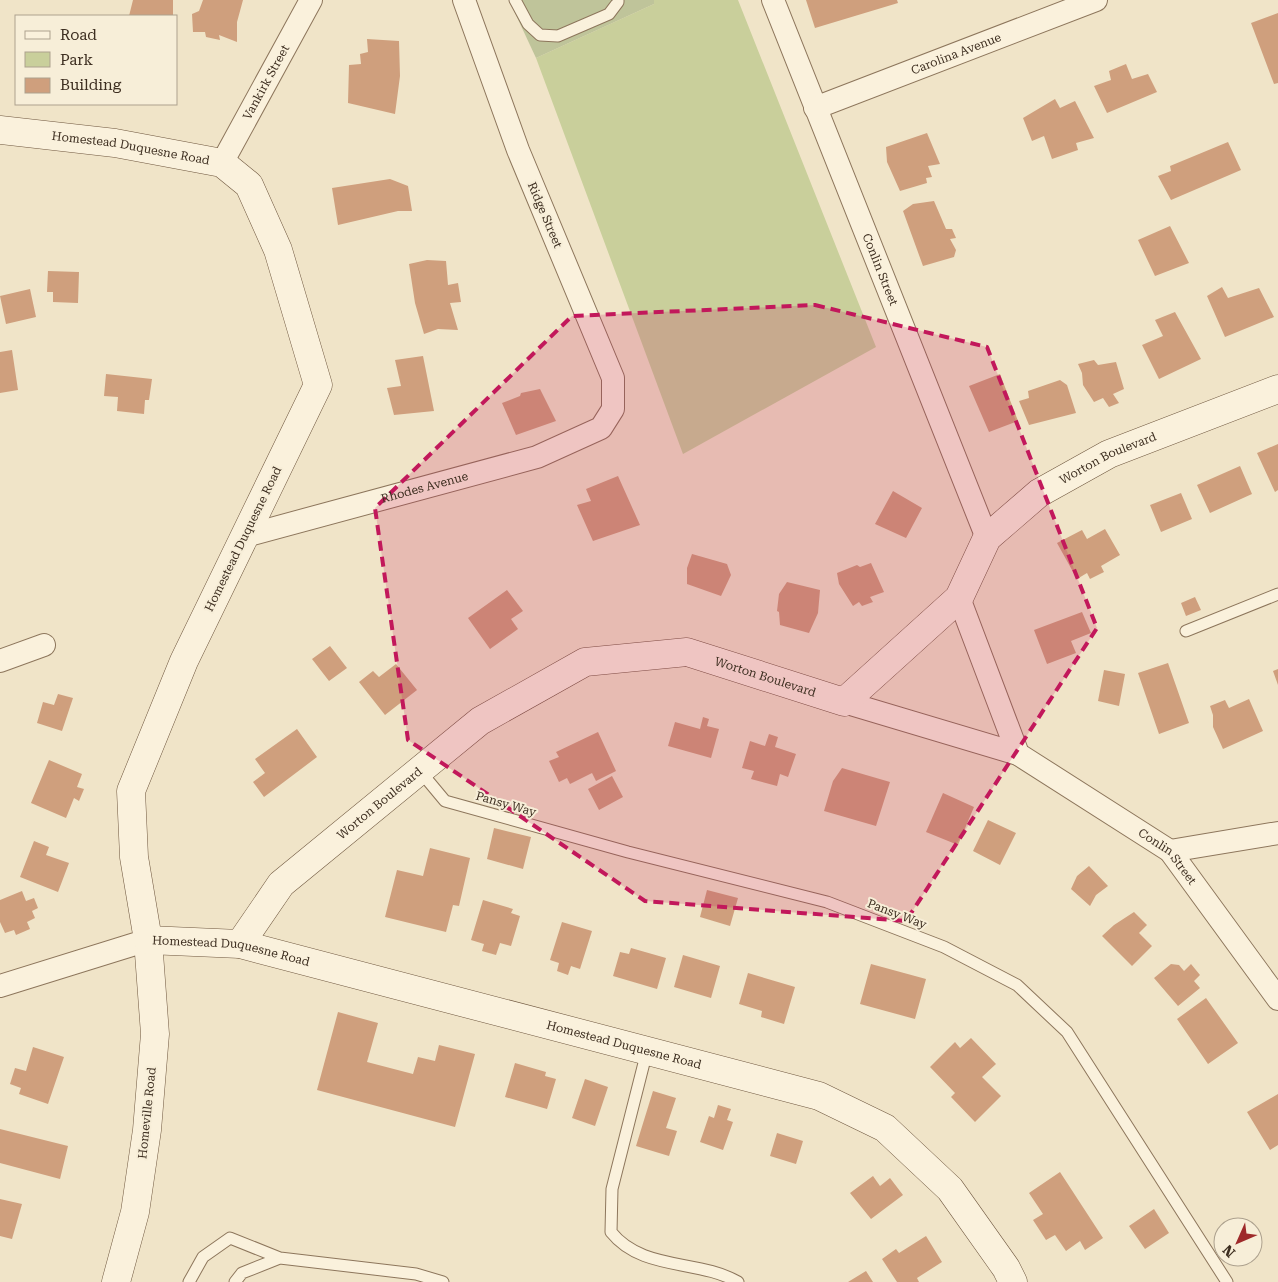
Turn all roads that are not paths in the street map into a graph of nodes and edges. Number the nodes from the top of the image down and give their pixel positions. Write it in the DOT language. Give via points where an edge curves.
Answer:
graph roads {
  1 [pos="311,0"];
  2 [pos="464,0"];
  3 [pos="515,0"];
  4 [pos="618,0"];
  5 [pos="773,0"];
  6 [pos="1096,0"];
  7 [pos="815,108"];
  8 [pos="0,130"];
  9 [pos="222,163"];
  10 [pos="1278,389"];
  11 [pos="601,428"];
  12 [pos="245,536"];
  13 [pos="987,538"];
  14 [pos="1278,594"];
  15 [pos="959,598"];
  16 [pos="1186,631"];
  17 [pos="44,645"];
  18 [pos="0,660"];
  19 [pos="844,702"];
  20 [pos="1018,754"];
  21 [pos="420,771"];
  22 [pos="1278,833"];
  23 [pos="1170,851"];
  24 [pos="148,940"];
  25 [pos="240,944"];
  26 [pos="0,986"];
  27 [pos="1278,999"];
  28 [pos="647,1051"];
  29 [pos="280,1258"];
  30 [pos="116,1282"];
  31 [pos="189,1282"];
  32 [pos="235,1282"];
  33 [pos="443,1282"];
  34 [pos="738,1282"];
  35 [pos="1013,1282"];
  36 [pos="1227,1282"];
  1 -- 9 [label="street, Vankirk Street"];
  2 -- 11 [label="street, Ridge Street" via="518,150 613,378 613,409"];
  3 -- 4 [label="lane" via="528,24 540,35 558,36 609,14"];
  5 -- 7 [label="street, Conlin Street"];
  6 -- 7 [label="street, Carolina Avenue"];
  7 -- 13 [label="street, Conlin Street"];
  8 -- 9 [label="street, Homestead Duquesne Road" via="116,144"];
  9 -- 12 [label="street, Homestead Duquesne Road" via="249,185 278,250 318,385"];
  10 -- 13 [label="street, Worton Boulevard" via="1109,454 1039,493"];
  11 -- 12 [label="street, Rhodes Avenue" via="537,457"];
  12 -- 24 [label="street, Homestead Duquesne Road" via="184,661 131,791 134,858"];
  13 -- 15 [label="street, Worton Boulevard"];
  14 -- 16 [label="lane"];
  15 -- 19 [label="street, Worton Boulevard"];
  15 -- 20 [label="street"];
  17 -- 18 [label="street"];
  19 -- 20 [label="street, Conlin Street"];
  19 -- 21 [label="street, Worton Boulevard" via="687,652 585,662 480,721"];
  20 -- 23 [label="street, Conlin Street"];
  21 -- 25 [label="street, Worton Boulevard" via="281,884"];
  21 -- 36 [label="lane, Pansy Way" via="445,801 628,852 827,902 944,947 1017,985 1067,1032"];
  22 -- 23 [label="street"];
  23 -- 27 [label="street, Conlin Street"];
  24 -- 25 [label="street, Homestead Duquesne Road"];
  24 -- 26 [label="street"];
  24 -- 30 [label="street, Homeville Road" via="155,1034 147,1130 135,1212"];
  25 -- 28 [label="street, Homestead Duquesne Road"];
  28 -- 34 [label="lane" via="612,1188 610,1232 621,1245 650,1258 723,1274"];
  28 -- 35 [label="street, Homestead Duquesne Road" via="819,1096 885,1128 950,1189"];
  29 -- 31 [label="lane" via="230,1238 203,1257"];
  29 -- 32 [label="lane" via="242,1273"];
  29 -- 33 [label="lane" via="416,1274"];
}
